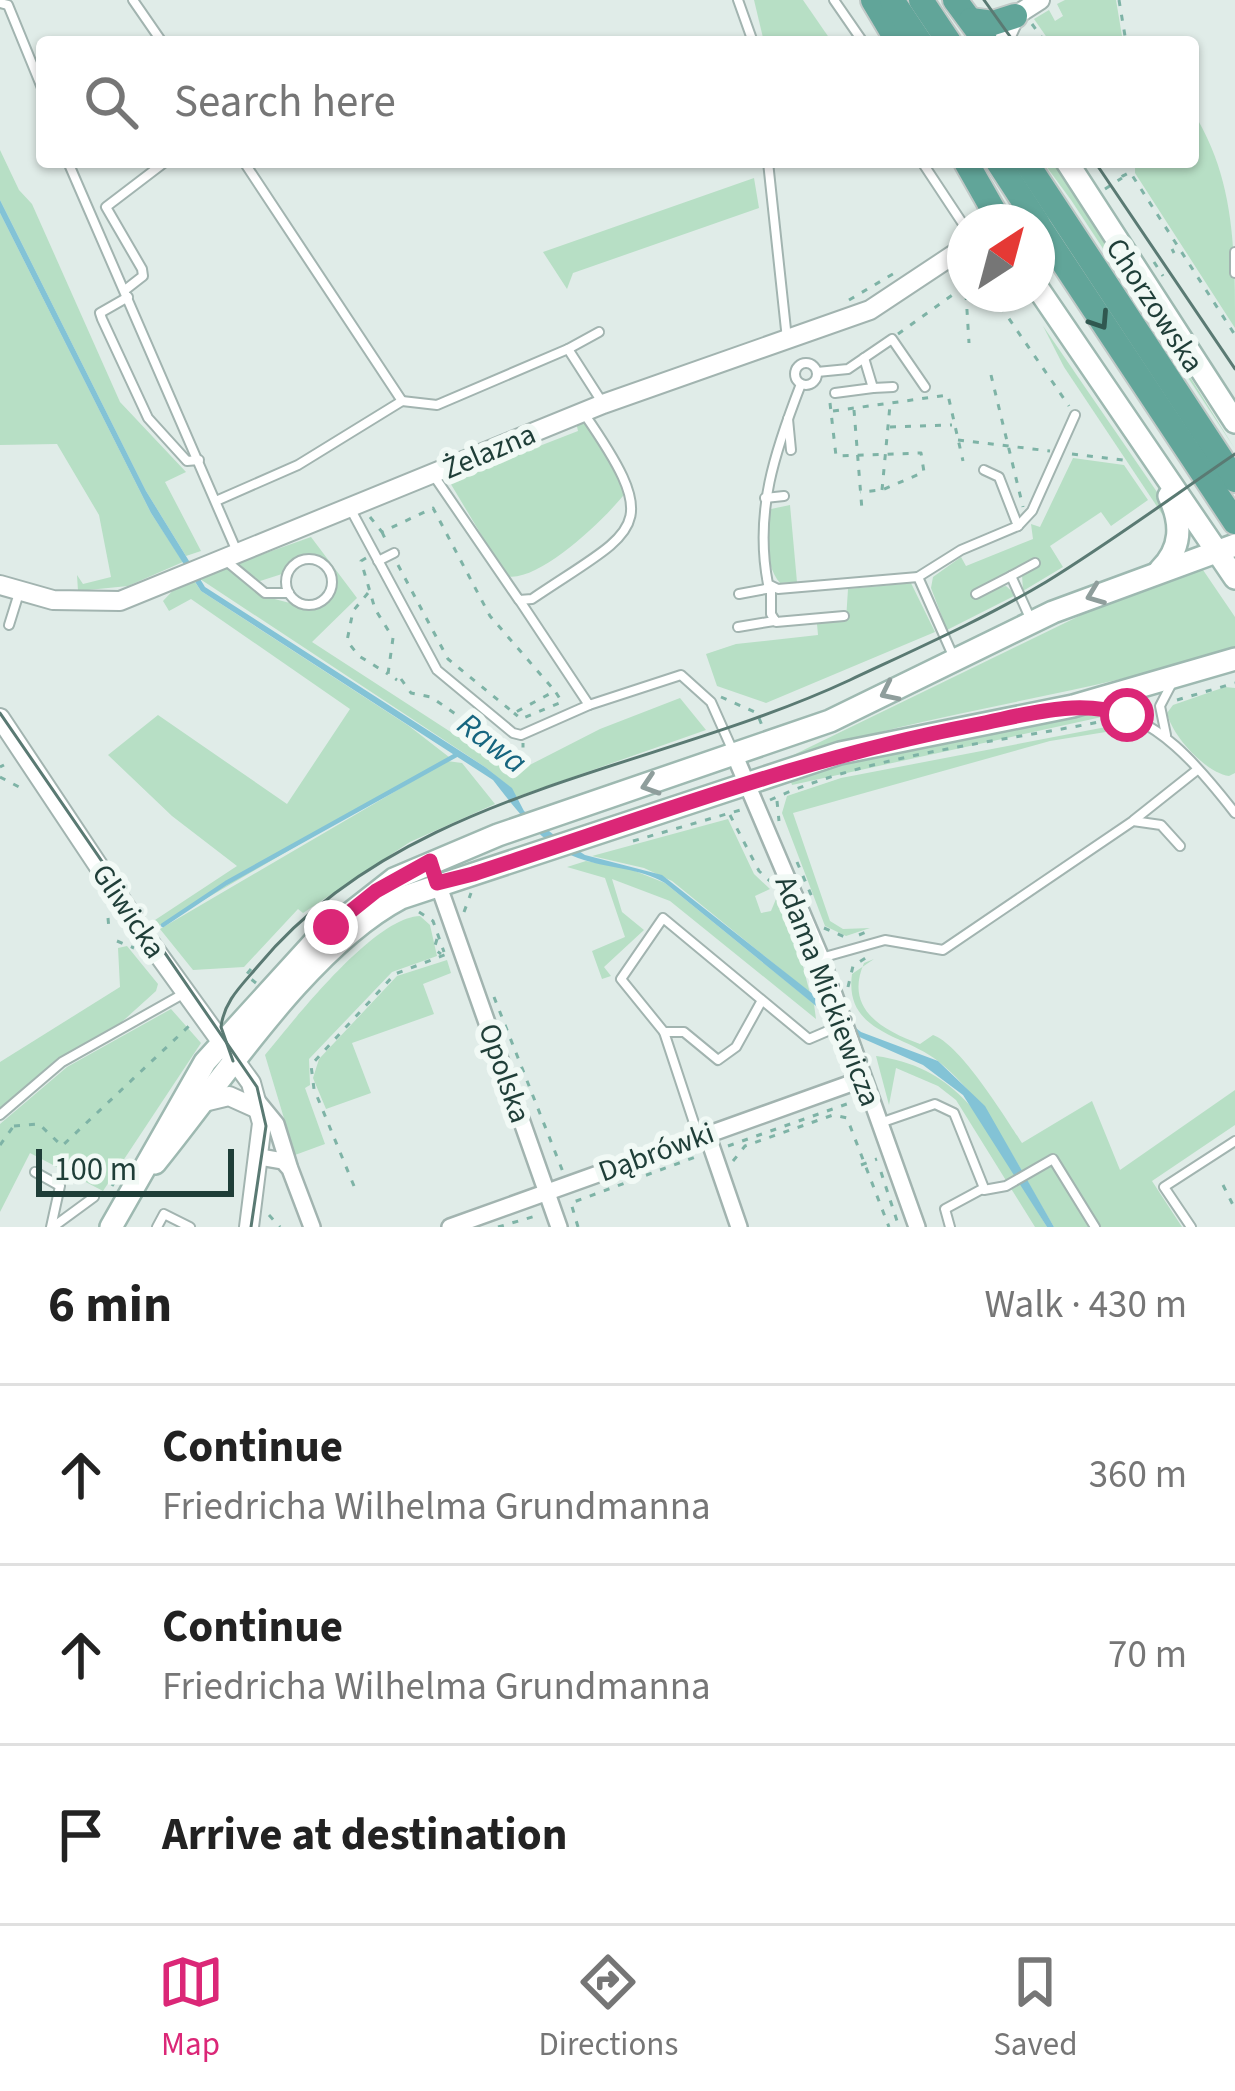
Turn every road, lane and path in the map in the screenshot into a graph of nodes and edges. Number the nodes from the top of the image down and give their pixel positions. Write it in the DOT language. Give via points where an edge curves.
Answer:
graph roads {
  1 [pos="133,0"];
  2 [pos="738,0"];
  3 [pos="834,0"];
  4 [pos="873,0"];
  5 [pos="892,0"];
  6 [pos="921,0"];
  7 [pos="1040,0"];
  8 [pos="1119,0"];
  9 [pos="0,3"];
  10 [pos="963,10"];
  11 [pos="1023,19"];
  12 [pos="158,36"];
  13 [pos="751,36"];
  14 [pos="859,36"];
  15 [pos="894,36"];
  16 [pos="916,36"];
  17 [pos="945,36"];
  18 [pos="982,36"];
  19 [pos="1008,36"];
  20 [pos="1039,36"];
  21 [pos="1125,36"];
  22 [pos="36,71"];
  23 [pos="71,168"];
  24 [pos="157,168"];
  25 [pos="248,168"];
  26 [pos="769,168"];
  27 [pos="926,168"];
  28 [pos="969,168"];
  29 [pos="1002,168"];
  30 [pos="1030,168"];
  31 [pos="1071,168"];
  32 [pos="1118,168"];
  33 [pos="1129,168"];
  34 [pos="1130,172"];
  35 [pos="1124,178"];
  36 [pos="1108,194"];
  37 [pos="950,204"];
  38 [pos="990,204"];
  39 [pos="1025,204"];
  40 [pos="1055,252"];
  41 [pos="1235,252"];
  42 [pos="947,259"];
  43 [pos="1156,263"];
  44 [pos="1235,273"];
  45 [pos="1163,276"];
  46 [pos="127,293"];
  47 [pos="947,299"];
  48 [pos="967,312"];
  49 [pos="1005,312"];
  50 [pos="1054,312"];
  51 [pos="598,332"];
  52 [pos="1235,334"];
  53 [pos="789,339"];
  54 [pos="892,339"];
  55 [pos="969,343"];
  56 [pos="568,349"];
  57 [pos="864,358"];
  58 [pos="802,363"];
  59 [pos="822,372"];
  60 [pos="991,375"];
  61 [pos="802,384"];
  62 [pos="893,387"];
  63 [pos="925,387"];
  64 [pos="873,388"];
  65 [pos="835,393"];
  66 [pos="402,401"];
  67 [pos="890,403"];
  68 [pos="619,404"];
  69 [pos="854,408"];
  70 [pos="831,411"];
  71 [pos="583,412"];
  72 [pos="1075,415"];
  73 [pos="788,418"];
  74 [pos="1235,422"];
  75 [pos="955,425"];
  76 [pos="888,428"];
  77 [pos="958,440"];
  78 [pos="1011,446"];
  79 [pos="791,450"];
  80 [pos="1058,452"];
  81 [pos="886,454"];
  82 [pos="857,455"];
  83 [pos="199,460"];
  84 [pos="1124,460"];
  85 [pos="963,461"];
  86 [pos="1157,468"];
  87 [pos="984,470"];
  88 [pos="433,475"];
  89 [pos="1235,479"];
  90 [pos="883,490"];
  91 [pos="860,492"];
  92 [pos="784,496"];
  93 [pos="765,498"];
  94 [pos="216,501"];
  95 [pos="357,507"];
  96 [pos="862,510"];
  97 [pos="1022,522"];
  98 [pos="1229,541"];
  99 [pos="232,557"];
  100 [pos="376,557"];
  101 [pos="395,558"];
  102 [pos="1035,563"];
  103 [pos="1160,570"];
  104 [pos="1011,576"];
  105 [pos="918,578"];
  106 [pos="1235,578"];
  107 [pos="10,588"];
  108 [pos="771,588"];
  109 [pos="369,592"];
  110 [pos="289,593"];
  111 [pos="976,594"];
  112 [pos="739,595"];
  113 [pos="519,600"];
  114 [pos="844,616"];
  115 [pos="774,621"];
  116 [pos="1032,622"];
  117 [pos="9,625"];
  118 [pos="738,628"];
  119 [pos="954,660"];
  120 [pos="1235,663"];
  121 [pos="388,674"];
  122 [pos="1176,679"];
  123 [pos="1235,683"];
  124 [pos="555,691"];
  125 [pos="1166,704"];
  126 [pos="589,705"];
  127 [pos="1073,706"];
  128 [pos="514,712"];
  129 [pos="0,718"];
  130 [pos="1114,719"];
  131 [pos="521,735"];
  132 [pos="1166,737"];
  133 [pos="735,756"];
  134 [pos="1197,770"];
  135 [pos="0,777"];
  136 [pos="746,782"];
  137 [pos="19,787"];
  138 [pos="1235,788"];
  139 [pos="1223,797"];
  140 [pos="776,798"];
  141 [pos="755,806"];
  142 [pos="729,813"];
  143 [pos="1235,813"];
  144 [pos="1133,821"];
  145 [pos="782,830"];
  146 [pos="624,840"];
  147 [pos="1180,845"];
  148 [pos="791,853"];
  149 [pos="434,872"];
  150 [pos="476,881"];
  151 [pos="771,882"];
  152 [pos="813,903"];
  153 [pos="405,905"];
  154 [pos="108,918"];
  155 [pos="458,919"];
  156 [pos="820,923"];
  157 [pos="109,928"];
  158 [pos="871,930"];
  159 [pos="860,940"];
  160 [pos="820,958"];
  161 [pos="251,969"];
  162 [pos="257,984"];
  163 [pos="490,985"];
  164 [pos="840,991"];
  165 [pos="185,992"];
  166 [pos="761,1002"];
  167 [pos="190,1025"];
  168 [pos="836,1030"];
  169 [pos="664,1032"];
  170 [pos="230,1053"];
  171 [pos="863,1079"];
  172 [pos="200,1103"];
  173 [pos="259,1106"];
  174 [pos="862,1106"];
  175 [pos="3,1116"];
  176 [pos="880,1124"];
  177 [pos="14,1126"];
  178 [pos="703,1135"];
  179 [pos="1235,1141"];
  180 [pos="0,1145"];
  181 [pos="260,1157"];
  182 [pos="879,1158"];
  183 [pos="706,1162"];
  184 [pos="864,1164"];
  185 [pos="290,1169"];
  186 [pos="35,1172"];
  187 [pos="563,1172"];
  188 [pos="882,1177"];
  189 [pos="870,1182"];
  190 [pos="1223,1185"];
  191 [pos="354,1186"];
  192 [pos="984,1190"];
  193 [pos="547,1193"];
  194 [pos="129,1196"];
  195 [pos="94,1197"];
  196 [pos="1235,1209"];
  197 [pos="266,1213"];
  198 [pos="551,1224"];
  199 [pos="52,1227"];
  200 [pos="111,1227"];
  201 [pos="157,1227"];
  202 [pos="190,1227"];
  203 [pos="249,1227"];
  204 [pos="280,1227"];
  205 [pos="312,1227"];
  206 [pos="450,1227"];
  207 [pos="498,1227"];
  208 [pos="578,1227"];
  209 [pos="739,1227"];
  210 [pos="890,1227"];
  211 [pos="917,1227"];
  212 [pos="950,1227"];
  213 [pos="1095,1227"];
  214 [pos="1191,1227"];
  1 -- 12 [label="lane"];
  2 -- 13 [label="lane"];
  3 -- 14 [label="lane"];
  4 -- 15 [label="main road"];
  5 -- 16 [label="main road"];
  6 -- 17 [label="main road"];
  7 -- 11 [label="street"];
  8 -- 21 [label="path"];
  9 -- 22 [label="lane" via="8,5"];
  10 -- 11 [label="main road" via="993,23"];
  10 -- 18 [label="main road"];
  11 -- 19 [label="street"];
  11 -- 20 [label="path"];
  23 -- 46 [label="lane"];
  24 -- 46 [label="lane" via="106,207 142,269"];
  25 -- 66 [label="lane"];
  26 -- 53 [label="lane"];
  27 -- 37 [label="lane"];
  28 -- 38 [label="main road"];
  29 -- 39 [label="main road, Chorzowska"];
  30 -- 89 [label="main road, Chorzowska"];
  31 -- 74 [label="main road, Chorzowska"];
  32 -- 35 [label="path"];
  33 -- 34 [label="path"];
  34 -- 35 [label="path"];
  34 -- 52 [label="path" via="1174,252"];
  35 -- 36 [label="path" via="1105,188"];
  40 -- 98 [label="main road, Chorzowska, one-way"];
  41 -- 44 [label="lane"];
  42 -- 53 [label="street, Żelazna" via="870,310"];
  43 -- 45 [label="path"];
  46 -- 83 [label="lane"];
  46 -- 83 [label="lane" via="102,319 148,418 187,461"];
  47 -- 54 [label="path"];
  48 -- 55 [label="path"];
  49 -- 72 [label="path"];
  50 -- 86 [label="main road, Chorzowska"];
  51 -- 56 [label="lane"];
  53 -- 58 [label="lane"];
  53 -- 68 [label="street, Żelazna"];
  54 -- 57 [label="lane"];
  54 -- 63 [label="lane"];
  56 -- 66 [label="lane" via="436,405"];
  56 -- 68 [label="lane"];
  57 -- 59 [label="lane"];
  57 -- 64 [label="lane"];
  58 -- 59 [label="lane"];
  58 -- 61 [label="lane" via="795,374"];
  59 -- 61 [label="lane"];
  59 -- 70 [label="path"];
  60 -- 78 [label="path"];
  61 -- 73 [label="lane"];
  62 -- 64 [label="lane"];
  64 -- 65 [label="lane"];
  66 -- 94 [label="lane" via="298,465"];
  67 -- 69 [label="path"];
  67 -- 75 [label="path" via="948,395"];
  67 -- 76 [label="path"];
  68 -- 71 [label="street, Żelazna"];
  69 -- 70 [label="path"];
  69 -- 82 [label="path"];
  70 -- 82 [label="path" via="836,456"];
  71 -- 88 [label="street, Żelazna"];
  71 -- 113 [label="lane" via="633,492 634,509 611,545"];
  72 -- 80 [label="lane"];
  73 -- 79 [label="lane"];
  73 -- 93 [label="lane"];
  75 -- 76 [label="path"];
  75 -- 77 [label="path"];
  76 -- 81 [label="path"];
  77 -- 78 [label="path"];
  77 -- 85 [label="path"];
  78 -- 80 [label="path"];
  78 -- 97 [label="path"];
  80 -- 84 [label="path"];
  80 -- 97 [label="lane"];
  81 -- 82 [label="path"];
  81 -- 90 [label="path"];
  81 -- 90 [label="path" via="921,453 924,472"];
  82 -- 91 [label="path"];
  83 -- 94 [label="lane"];
  86 -- 98 [label="main road, Chorzowska"];
  86 -- 103 [label="main road" via="1179,521 1175,548"];
  87 -- 97 [label="lane" via="999,477"];
  88 -- 95 [label="street, Żelazna"];
  88 -- 113 [label="lane"];
  90 -- 91 [label="path"];
  91 -- 96 [label="path"];
  92 -- 93 [label="lane"];
  93 -- 108 [label="lane" via="760,515"];
  94 -- 99 [label="lane"];
  95 -- 99 [label="street, Żelazna"];
  95 -- 100 [label="lane"];
  95 -- 124 [label="path" via="382,532 433,508 490,616"];
  97 -- 105 [label="lane"];
  98 -- 103 [label="main road"];
  98 -- 106 [label="main road, Chorzowska"];
  99 -- 107 [label="street, Żelazna" via="120,601 75,602"];
  99 -- 110 [label="lane" via="265,593"];
  100 -- 101 [label="lane"];
  100 -- 109 [label="path" via="361,561"];
  100 -- 131 [label="lane" via="436,670"];
  101 -- 128 [label="path" via="448,658"];
  102 -- 104 [label="lane"];
  103 -- 116 [label="main road, one-way"];
  104 -- 111 [label="lane"];
  104 -- 116 [label="lane"];
  105 -- 108 [label="lane"];
  105 -- 119 [label="lane"];
  107 -- 117 [label="lane"];
  108 -- 112 [label="lane"];
  108 -- 115 [label="lane"];
  109 -- 121 [label="path" via="393,638"];
  109 -- 121 [label="path" via="353,611 347,640"];
  110 -- 110 [label="lane" via="286,576 297,562 314,560 328,570 331,587 320,601 303,604"];
  113 -- 126 [label="lane"];
  114 -- 115 [label="lane"];
  115 -- 118 [label="lane"];
  116 -- 119 [label="main road"];
  119 -- 133 [label="main road, one-way" via="830,721"];
  120 -- 122 [label="main road"];
  121 -- 131 [label="path" via="512,753 523,750"];
  122 -- 127 [label="main road"];
  122 -- 132 [label="lane" via="1160,706"];
  123 -- 125 [label="path"];
  124 -- 128 [label="path"];
  124 -- 128 [label="path" via="562,701 520,718"];
  126 -- 131 [label="lane"];
  126 -- 133 [label="lane" via="681,675 711,702"];
  127 -- 132 [label="lane" via="1127,715"];
  127 -- 136 [label="main road" via="886,742"];
  129 -- 165 [label="street, Gliwicka"];
  130 -- 140 [label="path" via="878,766"];
  132 -- 134 [label="lane"];
  133 -- 136 [label="street, Adama Mickiewicza"];
  133 -- 149 [label="main road, one-way" via="498,835"];
  134 -- 139 [label="lane"];
  134 -- 144 [label="lane"];
  135 -- 137 [label="path"];
  136 -- 141 [label="street, Adama Mickiewicza"];
  136 -- 150 [label="main road"];
  138 -- 139 [label="lane"];
  139 -- 143 [label="lane"];
  140 -- 141 [label="path"];
  140 -- 145 [label="path"];
  141 -- 142 [label="path"];
  141 -- 160 [label="street, Adama Mickiewicza"];
  142 -- 146 [label="path"];
  142 -- 151 [label="path"];
  144 -- 147 [label="lane" via="1161,825"];
  144 -- 159 [label="lane" via="943,950"];
  148 -- 152 [label="path"];
  149 -- 150 [label="main road"];
  149 -- 153 [label="main road"];
  149 -- 155 [label="street, Opolska"];
  149 -- 170 [label="main road" via="376,891 331,927"];
  150 -- 155 [label="path"];
  150 -- 155 [label="street" via="460,891"];
  153 -- 155 [label="street" via="427,900"];
  153 -- 170 [label="main road" via="337,944"];
  153 -- 191 [label="path" via="430,917 446,954 395,974 310,1065"];
  154 -- 157 [label="path"];
  155 -- 193 [label="street, Opolska"];
  156 -- 159 [label="path" via="837,937"];
  158 -- 159 [label="path"];
  159 -- 160 [label="lane"];
  159 -- 164 [label="path" via="867,957"];
  160 -- 164 [label="street, Adama Mickiewicza"];
  161 -- 162 [label="path" via="246,975"];
  163 -- 187 [label="path"];
  164 -- 168 [label="street, Adama Mickiewicza"];
  165 -- 170 [label="street, Gliwicka"];
  165 -- 175 [label="lane" via="62,1062"];
  166 -- 168 [label="lane" via="808,1039"];
  166 -- 169 [label="lane" via="736,1047 718,1060 684,1032"];
  166 -- 169 [label="lane" via="663,919 621,979"];
  167 -- 177 [label="path" via="62,1146 39,1124"];
  168 -- 171 [label="street, Adama Mickiewicza"];
  169 -- 178 [label="lane"];
  170 -- 172 [label="main road"];
  170 -- 173 [label="street, Gliwicka"];
  170 -- 194 [label="main road" via="188,1088"];
  171 -- 176 [label="street, Adama Mickiewicza"];
  171 -- 178 [label="street, Dąbrówki"];
  172 -- 173 [label="street" via="229,1096"];
  172 -- 194 [label="main road"];
  173 -- 181 [label="street, Gliwicka"];
  173 -- 185 [label="street, Gliwicka" via="276,1124"];
  174 -- 184 [label="path" via="854,1100 828,1107 733,1143 725,1155 733,1163 745,1147 840,1115 850,1120"];
  175 -- 177 [label="path"];
  176 -- 192 [label="lane" via="943,1105 954,1113"];
  176 -- 211 [label="street, Adama Mickiewicza"];
  177 -- 180 [label="path"];
  178 -- 193 [label="street, Dąbrówki"];
  178 -- 209 [label="street"];
  179 -- 214 [label="lane" via="1164,1187"];
  181 -- 185 [label="street"];
  181 -- 203 [label="street, Gliwicka"];
  182 -- 184 [label="path"];
  183 -- 208 [label="path" via="698,1155 572,1203"];
  184 -- 189 [label="path"];
  185 -- 205 [label="street, Gliwicka"];
  186 -- 199 [label="lane" via="61,1186"];
  188 -- 189 [label="path"];
  189 -- 210 [label="path"];
  190 -- 196 [label="path"];
  192 -- 212 [label="lane" via="948,1205"];
  192 -- 213 [label="lane" via="1053,1159"];
  193 -- 198 [label="street, Opolska"];
  193 -- 206 [label="street, Dąbrówki"];
  194 -- 200 [label="main road"];
  195 -- 199 [label="lane"];
  197 -- 204 [label="path"];
  198 -- 207 [label="path" via="536,1214"];
  201 -- 202 [label="lane" via="164,1214"];
}
